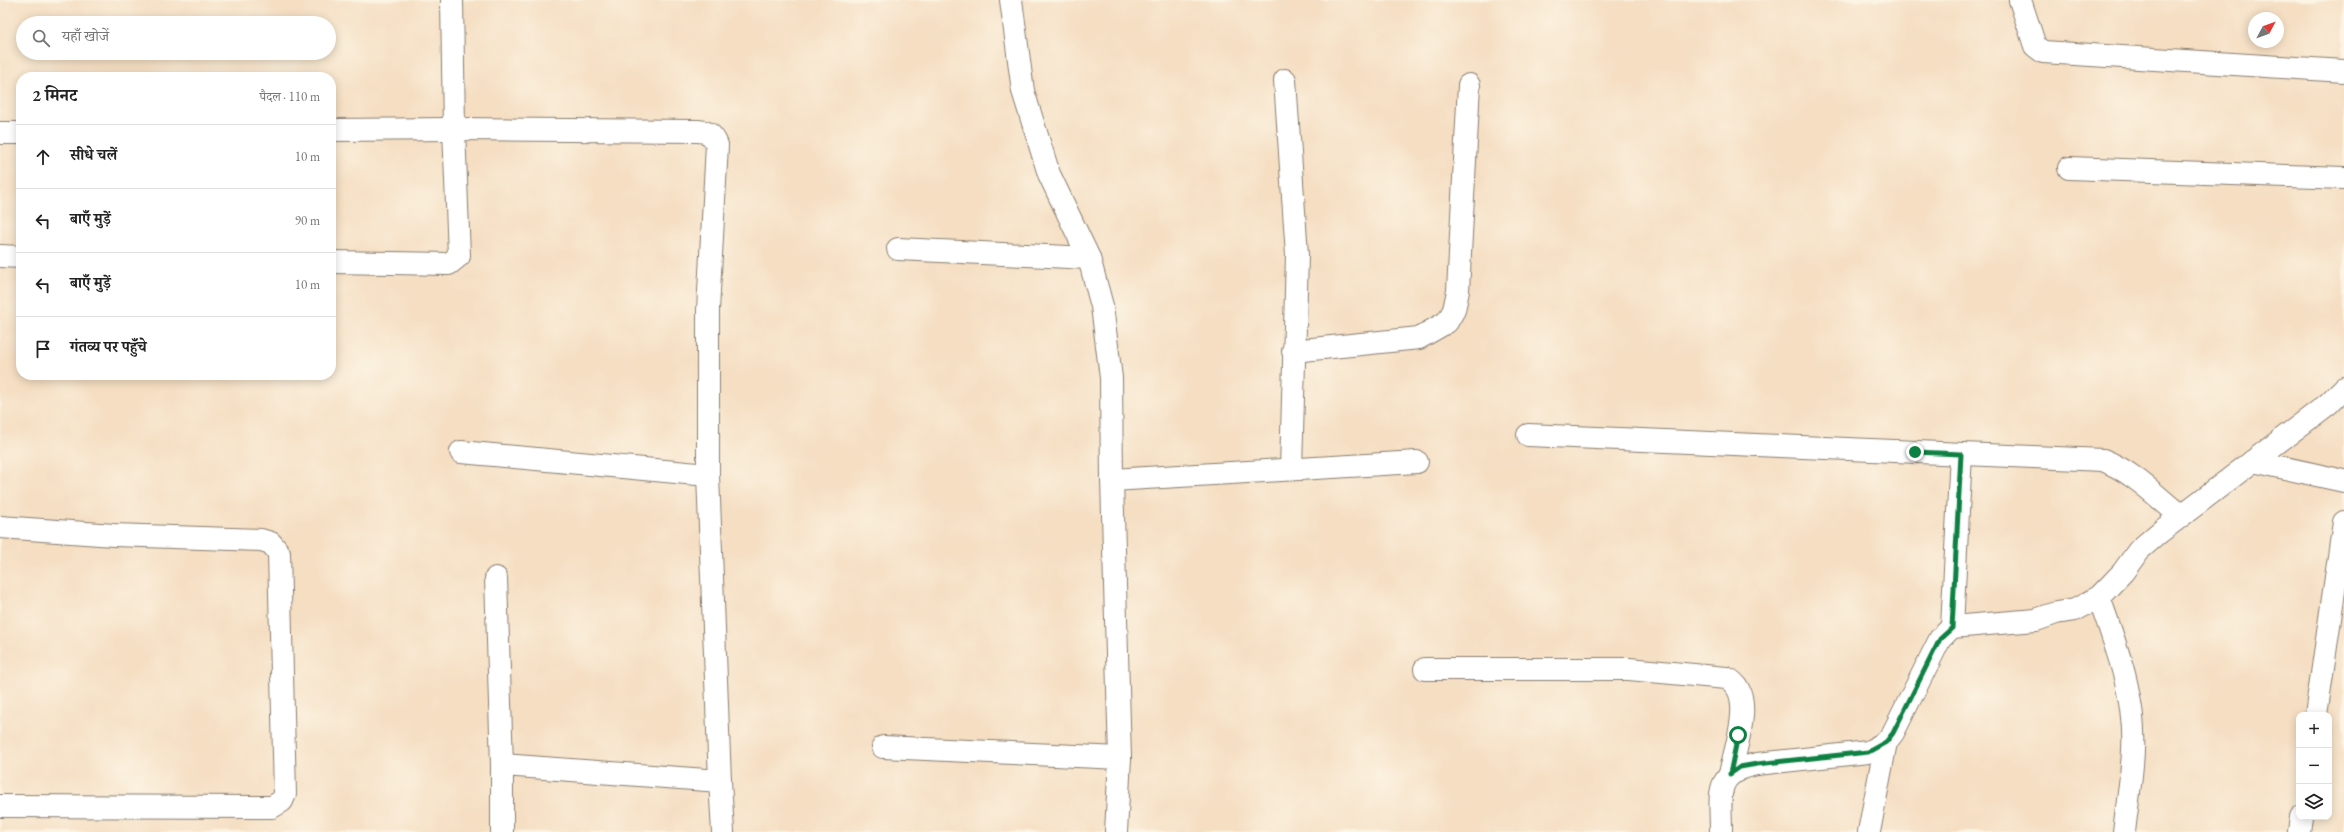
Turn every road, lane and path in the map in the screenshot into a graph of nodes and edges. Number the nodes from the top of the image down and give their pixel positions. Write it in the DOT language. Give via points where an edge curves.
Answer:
graph roads {
  1 [pos="452,0"];
  2 [pos="1011,0"];
  3 [pos="2020,0"];
  4 [pos="2344,71"];
  5 [pos="1285,80"];
  6 [pos="1470,85"];
  7 [pos="454,128"];
  8 [pos="336,130"];
  9 [pos="0,133"];
  10 [pos="16,133"];
  11 [pos="2069,168"];
  12 [pos="2344,178"];
  13 [pos="898,249"];
  14 [pos="0,256"];
  15 [pos="16,257"];
  16 [pos="1089,258"];
  17 [pos="336,262"];
  18 [pos="1293,351"];
  19 [pos="2344,388"];
  20 [pos="1528,435"];
  21 [pos="461,452"];
  22 [pos="1961,454"];
  23 [pos="2253,461"];
  24 [pos="1417,462"];
  25 [pos="1291,469"];
  26 [pos="708,475"];
  27 [pos="1112,480"];
  28 [pos="2344,481"];
  29 [pos="2181,516"];
  30 [pos="2344,522"];
  31 [pos="0,527"];
  32 [pos="496,578"];
  33 [pos="2099,597"];
  34 [pos="1952,628"];
  35 [pos="1425,669"];
  36 [pos="2316,712"];
  37 [pos="1886,742"];
  38 [pos="883,748"];
  39 [pos="1120,758"];
  40 [pos="502,766"];
  41 [pos="1730,774"];
  42 [pos="720,781"];
  43 [pos="0,806"];
  44 [pos="2301,820"];
  45 [pos="502,832"];
  46 [pos="723,832"];
  47 [pos="1116,832"];
  48 [pos="1721,832"];
  49 [pos="1869,832"];
  50 [pos="2124,832"];
  51 [pos="2299,832"];
  1 -- 7 [label="street"];
  2 -- 16 [label="street" via="1023,91 1049,174"];
  3 -- 4 [label="street" via="2035,46 2043,52"];
  5 -- 18 [label="street" via="1297,256"];
  6 -- 18 [label="street" via="1458,291 1454,310 1447,322 1419,338"];
  7 -- 8 [label="street"];
  7 -- 17 [label="street" via="460,251 457,259 449,264"];
  7 -- 26 [label="street" via="698,131 708,132 714,137 718,154 708,310"];
  9 -- 10 [label="street"];
  11 -- 12 [label="street"];
  13 -- 16 [label="street"];
  14 -- 15 [label="street"];
  16 -- 27 [label="street" via="1102,306 1111,378"];
  18 -- 25 [label="street"];
  19 -- 23 [label="street" via="2328,404"];
  20 -- 22 [label="street"];
  21 -- 26 [label="street"];
  22 -- 29 [label="street" via="2103,460 2131,475"];
  22 -- 34 [label="street"];
  23 -- 28 [label="street"];
  23 -- 29 [label="street"];
  24 -- 25 [label="street"];
  25 -- 27 [label="street"];
  26 -- 42 [label="street"];
  27 -- 39 [label="street"];
  29 -- 33 [label="street" via="2139,550 2123,572"];
  30 -- 36 [label="street"];
  31 -- 43 [label="street" via="261,540 276,547 279,553 285,794 282,801 272,807"];
  32 -- 40 [label="street"];
  33 -- 34 [label="street" via="2075,610 2036,620"];
  33 -- 50 [label="street" via="2125,673 2129,704 2133,749"];
  34 -- 37 [label="street" via="1940,639 1893,733"];
  35 -- 41 [label="street" via="1629,669 1726,678 1737,685 1744,709"];
  37 -- 41 [label="street" via="1868,752 1757,764 1740,767"];
  37 -- 49 [label="street"];
  38 -- 39 [label="street"];
  39 -- 47 [label="street"];
  40 -- 42 [label="street"];
  40 -- 45 [label="street"];
  41 -- 48 [label="street" via="1721,791"];
  42 -- 46 [label="street"];
  44 -- 51 [label="street"];
}
